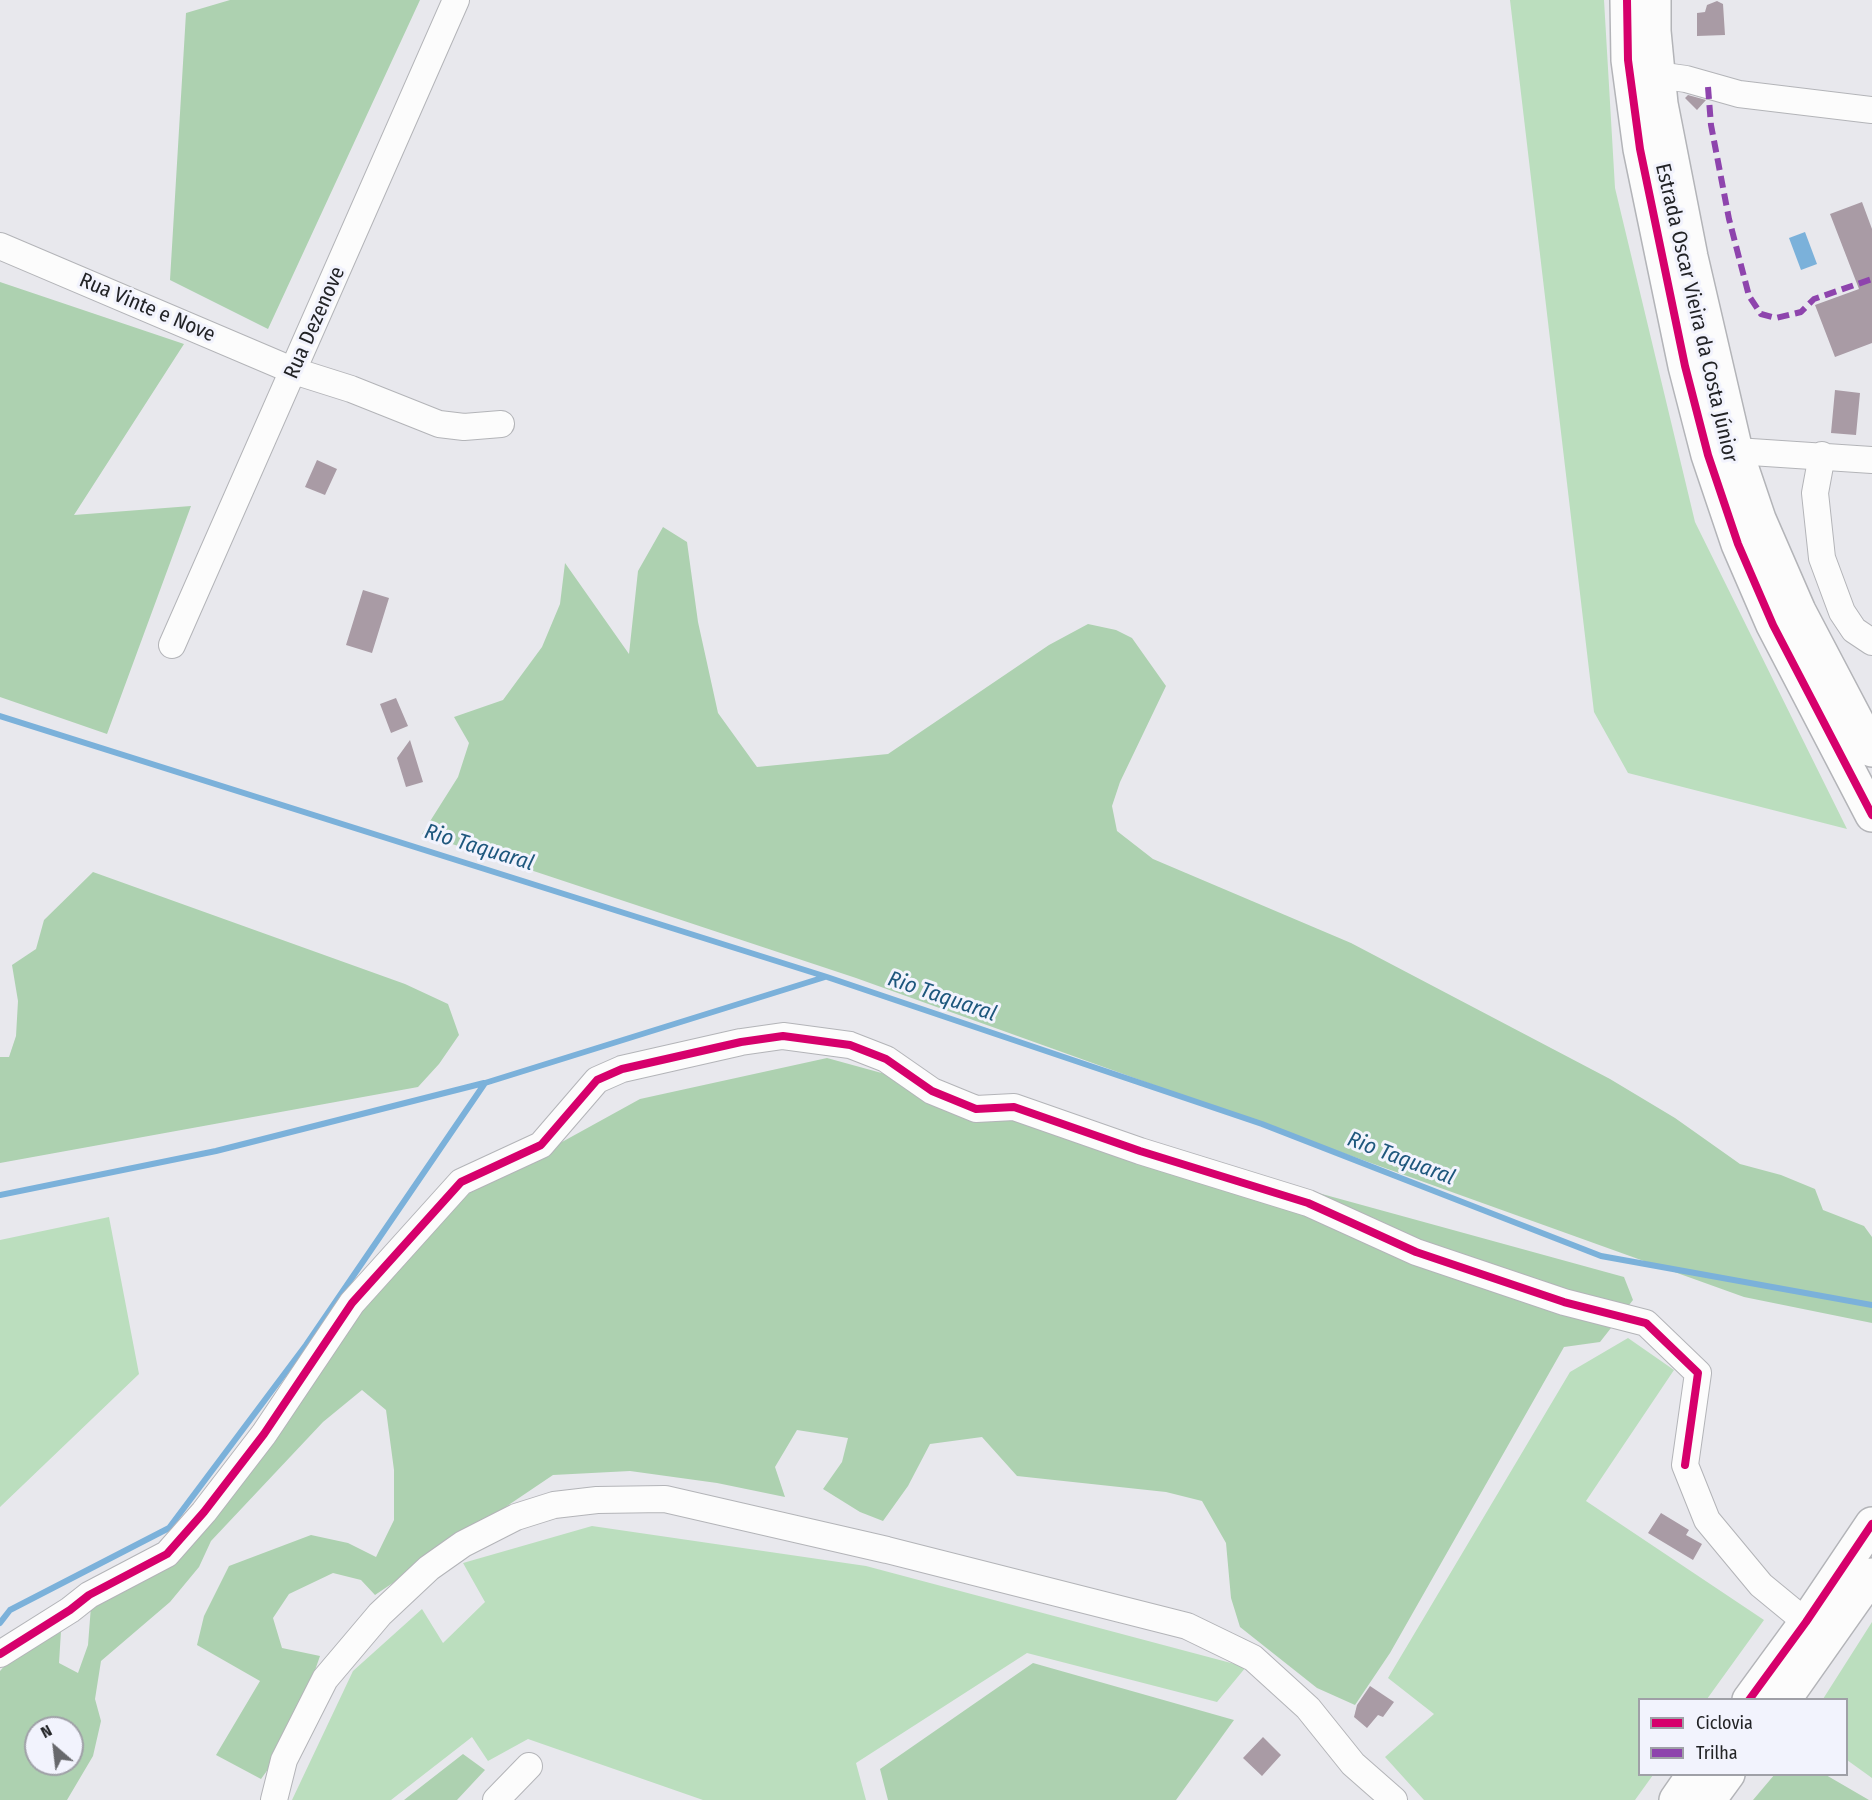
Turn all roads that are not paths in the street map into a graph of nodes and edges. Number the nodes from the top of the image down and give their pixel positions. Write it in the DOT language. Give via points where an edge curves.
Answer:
graph roads {
  1 [pos="456,0"];
  2 [pos="1627,0"];
  3 [pos="1654,0"];
  4 [pos="1657,75"];
  5 [pos="1872,110"];
  6 [pos="0,246"];
  7 [pos="294,371"];
  8 [pos="501,424"];
  9 [pos="1736,451"];
  10 [pos="1822,456"];
  11 [pos="1872,460"];
  12 [pos="1872,642"];
  13 [pos="172,645"];
  14 [pos="1863,714"];
  15 [pos="1872,750"];
  16 [pos="1872,815"];
  17 [pos="1872,1524"];
  18 [pos="1872,1575"];
  19 [pos="1806,1622"];
  20 [pos="0,1654"];
  21 [pos="1750,1698"];
  22 [pos="1785,1698"];
  23 [pos="529,1766"];
  24 [pos="1693,1776"];
  25 [pos="1727,1776"];
  26 [pos="274,1800"];
  27 [pos="496,1800"];
  28 [pos="1395,1800"];
  29 [pos="1676,1800"];
  30 [pos="1709,1800"];
  1 -- 7 [label="street, Rua Dezenove"];
  2 -- 16 [label="main road, Estrada Oscar Vieira da Costa Júnior" via="1628,60 1640,149 1682,355 1708,455 1738,544 1773,626"];
  3 -- 4 [label="main road, Estrada Oscar Vieira da Costa Júnior"];
  4 -- 5 [label="street" via="1739,94"];
  4 -- 9 [label="main road, Estrada Oscar Vieira da Costa Júnior" via="1691,257"];
  6 -- 7 [label="street, Rua Vinte e Nove"];
  7 -- 8 [label="street, Rua Vinte e Nove" via="439,424"];
  7 -- 13 [label="street, Rua Dezenove"];
  9 -- 10 [label="street"];
  9 -- 14 [label="main road, Estrada Oscar Vieira da Costa Júnior" via="1759,519 1817,651"];
  10 -- 11 [label="street"];
  10 -- 12 [label="street" via="1815,493 1822,558 1842,612 1854,630"];
  14 -- 15 [label="main road, Estrada Oscar Vieira da Costa Júnior"];
  17 -- 19 [label="main road"];
  18 -- 22 [label="main road"];
  19 -- 20 [label="street" via="1761,1585 1707,1520 1685,1465 1698,1374 1646,1323 1564,1302 1416,1252 1308,1203 1014,1107 976,1109 932,1091 886,1059 850,1045 783,1036 614,1072 597,1080 541,1145 461,1182 352,1303 264,1434 167,1554 89,1594"];
  19 -- 21 [label="main road"];
  23 -- 27 [label="street"];
  24 -- 29 [label="main road"];
  25 -- 30 [label="main road"];
  26 -- 28 [label="street" via="284,1760 325,1679 380,1614 429,1568 484,1533 554,1505 665,1499 1187,1626 1253,1659 1308,1708 1353,1764"];
}
